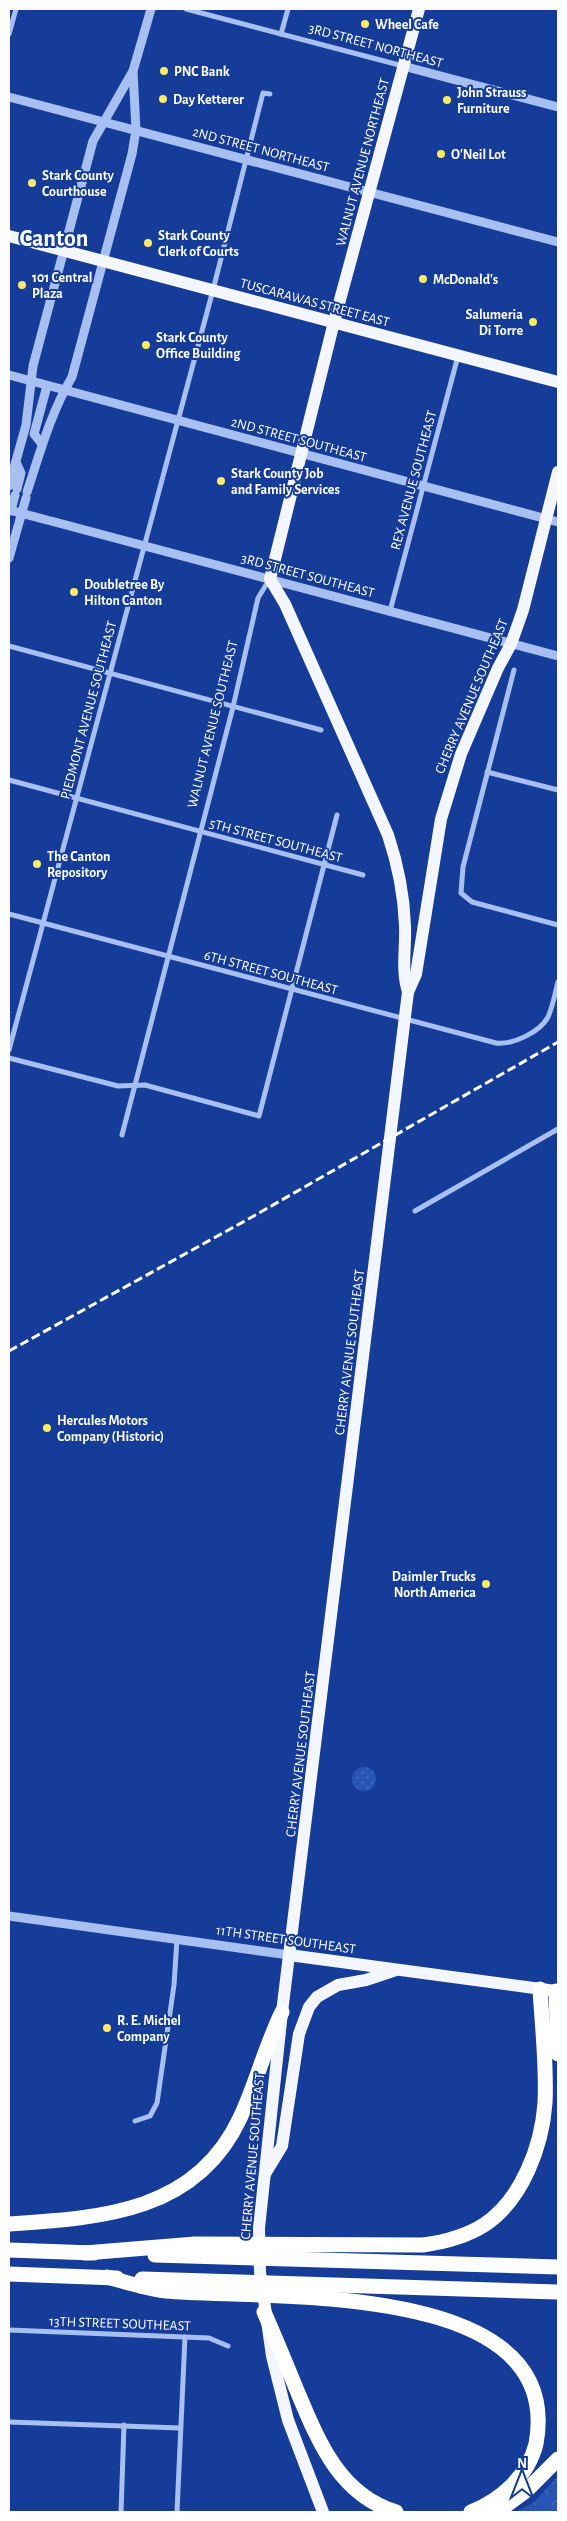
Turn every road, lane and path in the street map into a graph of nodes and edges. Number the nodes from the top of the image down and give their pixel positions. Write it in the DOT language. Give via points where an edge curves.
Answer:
graph roads {
  1 [pos="16,9"];
  2 [pos="151,9"];
  3 [pos="186,9"];
  4 [pos="288,9"];
  5 [pos="419,9"];
  6 [pos="9,34"];
  7 [pos="281,34"];
  8 [pos="403,66"];
  9 [pos="133,71"];
  10 [pos="270,94"];
  11 [pos="9,97"];
  12 [pos="558,107"];
  13 [pos="102,122"];
  14 [pos="136,130"];
  15 [pos="246,160"];
  16 [pos="370,192"];
  17 [pos="9,236"];
  18 [pos="558,242"];
  19 [pos="64,251"];
  20 [pos="104,261"];
  21 [pos="213,290"];
  22 [pos="334,322"];
  23 [pos="458,355"];
  24 [pos="9,376"];
  25 [pos="33,382"];
  26 [pos="558,382"];
  27 [pos="48,386"];
  28 [pos="64,390"];
  29 [pos="176,420"];
  30 [pos="42,444"];
  31 [pos="300,454"];
  32 [pos="558,472"];
  33 [pos="424,486"];
  34 [pos="14,490"];
  35 [pos="10,510"];
  36 [pos="21,513"];
  37 [pos="552,520"];
  38 [pos="143,545"];
  39 [pos="9,558"];
  40 [pos="270,579"];
  41 [pos="390,611"];
  42 [pos="511,644"];
  43 [pos="9,646"];
  44 [pos="558,656"];
  45 [pos="514,670"];
  46 [pos="109,673"];
  47 [pos="233,707"];
  48 [pos="320,730"];
  49 [pos="487,772"];
  50 [pos="9,780"];
  51 [pos="558,790"];
  52 [pos="76,798"];
  53 [pos="337,815"];
  54 [pos="201,831"];
  55 [pos="326,865"];
  56 [pos="363,875"];
  57 [pos="9,914"];
  58 [pos="42,923"];
  59 [pos="558,925"];
  60 [pos="168,956"];
  61 [pos="558,982"];
  62 [pos="293,990"];
  63 [pos="408,992"];
  64 [pos="9,1050"];
  65 [pos="9,1058"];
  66 [pos="134,1086"];
  67 [pos="558,1129"];
  68 [pos="122,1135"];
  69 [pos="415,1211"];
  70 [pos="9,1916"];
  71 [pos="177,1939"];
  72 [pos="289,1956"];
  73 [pos="396,1970"];
  74 [pos="540,1989"];
  75 [pos="557,1991"];
  76 [pos="282,2012"];
  77 [pos="558,2054"];
  78 [pos="136,2121"];
  79 [pos="262,2178"];
  80 [pos="9,2224"];
  81 [pos="9,2250"];
  82 [pos="287,2252"];
  83 [pos="558,2267"];
  84 [pos="9,2274"];
  85 [pos="289,2290"];
  86 [pos="558,2292"];
  87 [pos="264,2312"];
  88 [pos="9,2330"];
  89 [pos="184,2337"];
  90 [pos="228,2346"];
  91 [pos="9,2422"];
  92 [pos="124,2425"];
  93 [pos="180,2428"];
  94 [pos="558,2459"];
  95 [pos="121,2512"];
  96 [pos="176,2512"];
  97 [pos="322,2512"];
  98 [pos="396,2512"];
  99 [pos="471,2512"];
  100 [pos="497,2512"];
  1 -- 6 [label="street"];
  2 -- 9 [label="street"];
  3 -- 7 [label="street, 3RD STREET NORTHEAST"];
  4 -- 7 [label="street"];
  5 -- 8 [label="main road, WALNUT AVENUE NORTHEAST"];
  7 -- 8 [label="street, 3RD STREET NORTHEAST"];
  8 -- 12 [label="street, 3RD STREET NORTHEAST"];
  8 -- 16 [label="main road, WALNUT AVENUE NORTHEAST"];
  9 -- 13 [label="street"];
  9 -- 14 [label="street"];
  10 -- 15 [label="street, PIEDMONT AVENUE SOUTHEAST" via="263,93"];
  11 -- 13 [label="street, 2ND STREET NORTHEAST"];
  13 -- 14 [label="street, 2ND STREET NORTHEAST"];
  13 -- 19 [label="street" via="93,141"];
  14 -- 15 [label="street, 2ND STREET NORTHEAST"];
  14 -- 20 [label="street"];
  15 -- 16 [label="street, 2ND STREET NORTHEAST"];
  15 -- 21 [label="street, PIEDMONT AVENUE SOUTHEAST"];
  16 -- 18 [label="street, 2ND STREET NORTHEAST"];
  16 -- 22 [label="main road, WALNUT AVENUE NORTHEAST"];
  17 -- 19 [label="main road, TUSCARAWAS STREET EAST"];
  19 -- 20 [label="main road, TUSCARAWAS STREET EAST"];
  19 -- 25 [label="street" via="33,366"];
  20 -- 21 [label="main road, TUSCARAWAS STREET EAST"];
  20 -- 28 [label="street" via="72,377"];
  21 -- 22 [label="main road, TUSCARAWAS STREET EAST"];
  21 -- 29 [label="street, PIEDMONT AVENUE SOUTHEAST"];
  22 -- 23 [label="main road, TUSCARAWAS STREET EAST"];
  22 -- 31 [label="main road, WALNUT AVENUE SOUTHEAST"];
  23 -- 26 [label="main road, TUSCARAWAS STREET EAST"];
  23 -- 33 [label="street, REX AVENUE SOUTHEAST"];
  24 -- 25 [label="street, 2ND STREET SOUTHEAST"];
  25 -- 27 [label="street, 2ND STREET SOUTHEAST"];
  25 -- 34 [label="street" via="16,462"];
  27 -- 28 [label="street, 2ND STREET SOUTHEAST"];
  27 -- 30 [label="street" via="34,434"];
  28 -- 29 [label="street, 2ND STREET SOUTHEAST"];
  28 -- 30 [label="street"];
  29 -- 31 [label="street, 2ND STREET SOUTHEAST"];
  29 -- 38 [label="street, PIEDMONT AVENUE SOUTHEAST"];
  30 -- 36 [label="street"];
  31 -- 33 [label="street, 2ND STREET SOUTHEAST"];
  31 -- 40 [label="main road, WALNUT AVENUE SOUTHEAST"];
  32 -- 37 [label="main road, CHERRY AVENUE SOUTHEAST"];
  33 -- 37 [label="street, 2ND STREET SOUTHEAST"];
  33 -- 41 [label="street, REX AVENUE SOUTHEAST"];
  34 -- 35 [label="street"];
  35 -- 36 [label="street, 3RD STREET SOUTHEAST"];
  36 -- 38 [label="street, 3RD STREET SOUTHEAST"];
  36 -- 39 [label="street"];
  37 -- 42 [label="main road, CHERRY AVENUE SOUTHEAST"];
  38 -- 40 [label="street, 3RD STREET SOUTHEAST"];
  38 -- 46 [label="street, PIEDMONT AVENUE SOUTHEAST"];
  40 -- 41 [label="street, 3RD STREET SOUTHEAST"];
  40 -- 47 [label="street, WALNUT AVENUE SOUTHEAST" via="258,598"];
  40 -- 63 [label="main road, CHERRY AVENUE SOUTHEAST" via="285,604 391,844 403,903 404,975"];
  41 -- 42 [label="street, 3RD STREET SOUTHEAST"];
  42 -- 44 [label="street, 3RD STREET SOUTHEAST"];
  42 -- 63 [label="main road, CHERRY AVENUE SOUTHEAST" via="486,695 452,780 434,850 416,974"];
  43 -- 46 [label="street"];
  45 -- 49 [label="street"];
  46 -- 47 [label="street"];
  46 -- 52 [label="street, PIEDMONT AVENUE SOUTHEAST"];
  47 -- 48 [label="street"];
  47 -- 54 [label="street, WALNUT AVENUE SOUTHEAST"];
  49 -- 51 [label="street"];
  49 -- 59 [label="street" via="463,867 461,894 472,902"];
  50 -- 52 [label="street, 5TH STREET SOUTHEAST"];
  52 -- 54 [label="street, 5TH STREET SOUTHEAST"];
  52 -- 58 [label="street, PIEDMONT AVENUE SOUTHEAST"];
  53 -- 55 [label="street"];
  54 -- 55 [label="street, 5TH STREET SOUTHEAST"];
  54 -- 60 [label="street, WALNUT AVENUE SOUTHEAST"];
  55 -- 56 [label="street, 5TH STREET SOUTHEAST"];
  55 -- 62 [label="street"];
  57 -- 58 [label="street, 6TH STREET SOUTHEAST"];
  58 -- 60 [label="street, 6TH STREET SOUTHEAST"];
  58 -- 64 [label="street, PIEDMONT AVENUE SOUTHEAST"];
  60 -- 62 [label="street, 6TH STREET SOUTHEAST"];
  60 -- 66 [label="street, WALNUT AVENUE SOUTHEAST"];
  61 -- 62 [label="street, 6TH STREET SOUTHEAST" via="547,1018 528,1034 510,1042 496,1043"];
  62 -- 66 [label="street" via="259,1116 145,1085"];
  63 -- 72 [label="main road, CHERRY AVENUE SOUTHEAST"];
  65 -- 66 [label="street" via="118,1086"];
  66 -- 68 [label="street, WALNUT AVENUE SOUTHEAST"];
  67 -- 69 [label="street"];
  70 -- 71 [label="street, 11TH STREET SOUTHEAST"];
  71 -- 72 [label="street, 11TH STREET SOUTHEAST"];
  71 -- 78 [label="street" via="174,1986 157,2103 150,2116"];
  72 -- 73 [label="main road, 11TH STREET SOUTHEAST"];
  72 -- 76 [label="main road, CHERRY AVENUE SOUTHEAST"];
  73 -- 74 [label="main road, 11TH STREET SOUTHEAST"];
  73 -- 79 [label="main road" via="338,1986 318,1997 309,2007 299,2034 282,2146"];
  74 -- 75 [label="main road, 11TH STREET SOUTHEAST"];
  74 -- 82 [label="highway" via="546,2088 543,2120 528,2167 508,2202 497,2214 470,2233 439,2242"];
  75 -- 77 [label="highway"];
  76 -- 79 [label="main road, CHERRY AVENUE SOUTHEAST"];
  76 -- 80 [label="highway" via="240,2119 221,2151 188,2184 156,2201 117,2212"];
  79 -- 87 [label="main road, CHERRY AVENUE SOUTHEAST" via="259,2228"];
  81 -- 82 [label="highway"];
  82 -- 83 [label="highway"];
  84 -- 85 [label="highway" via="107,2277"];
  85 -- 86 [label="highway"];
  85 -- 99 [label="highway" via="449,2319 489,2335 520,2361 536,2390 540,2406 536,2446 521,2475 510,2488"];
  87 -- 97 [label="main road, CHERRY AVENUE SOUTHEAST" via="288,2420"];
  87 -- 98 [label="highway" via="312,2427 332,2463 360,2494"];
  88 -- 89 [label="street, 13TH STREET SOUTHEAST"];
  89 -- 90 [label="street, 13TH STREET SOUTHEAST" via="209,2338"];
  89 -- 93 [label="street"];
  91 -- 92 [label="street"];
  92 -- 93 [label="street"];
  92 -- 95 [label="street"];
  93 -- 96 [label="street"];
  94 -- 100 [label="highway" via="527,2490"];
}
